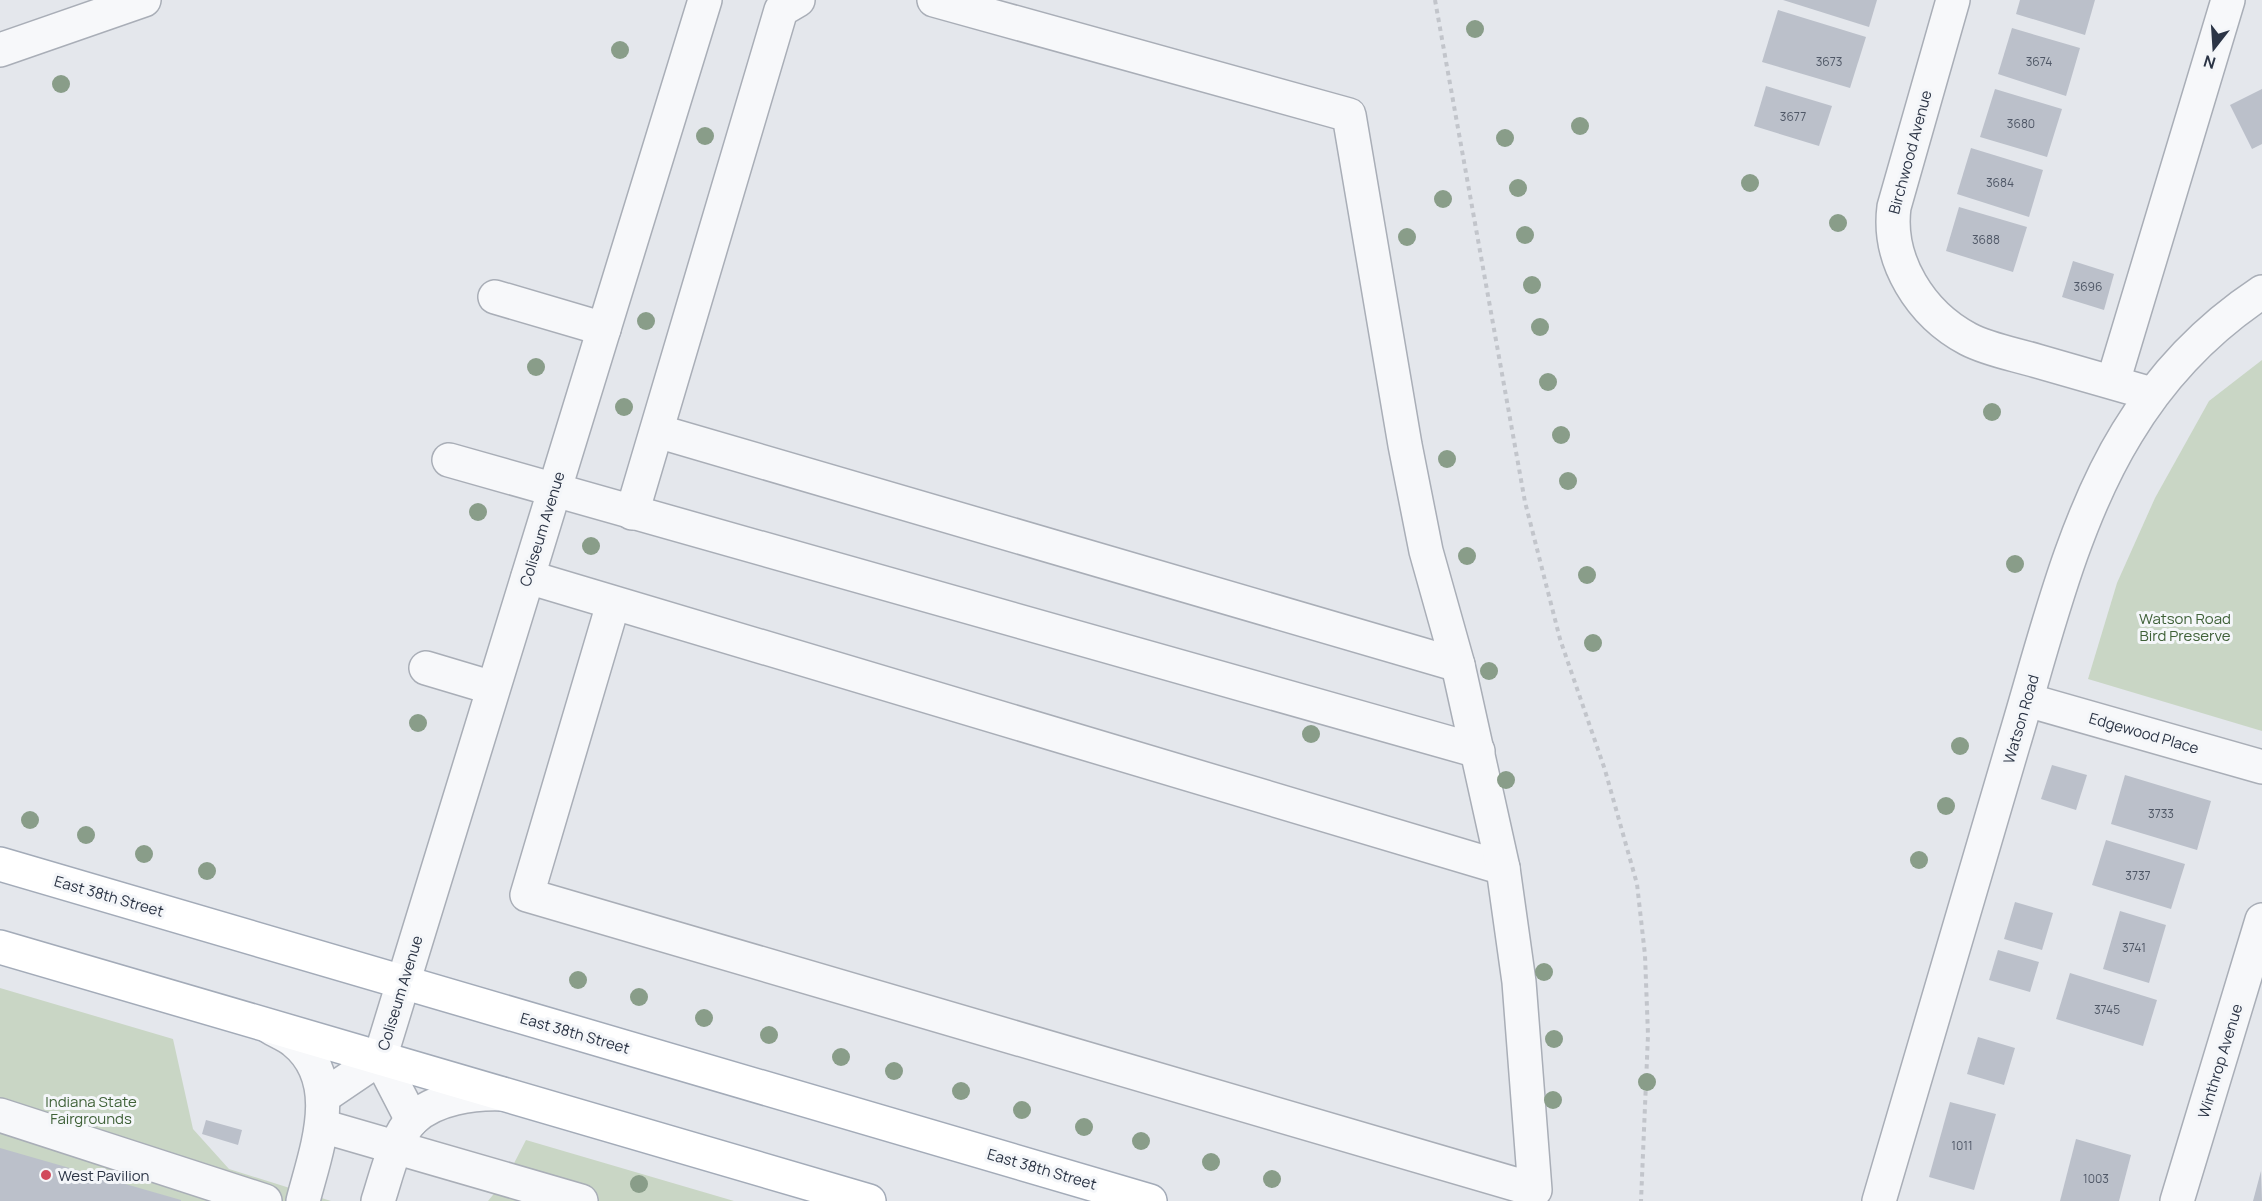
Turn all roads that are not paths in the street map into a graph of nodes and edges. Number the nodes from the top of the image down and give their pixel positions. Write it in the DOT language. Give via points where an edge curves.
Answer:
graph roads {
  1 [pos="705,0"];
  2 [pos="798,0"];
  3 [pos="934,0"];
  4 [pos="1953,0"];
  5 [pos="2228,0"];
  6 [pos="138,1"];
  7 [pos="0,50"];
  8 [pos="2262,292"];
  9 [pos="495,297"];
  10 [pos="604,329"];
  11 [pos="2113,382"];
  12 [pos="2152,394"];
  13 [pos="657,431"];
  14 [pos="449,460"];
  15 [pos="554,491"];
  16 [pos="632,513"];
  17 [pos="528,577"];
  18 [pos="613,604"];
  19 [pos="1458,665"];
  20 [pos="426,668"];
  21 [pos="494,688"];
  22 [pos="2027,700"];
  23 [pos="1478,751"];
  24 [pos="2262,767"];
  25 [pos="0,864"];
  26 [pos="1503,868"];
  27 [pos="2262,920"];
  28 [pos="0,947"];
  29 [pos="403,982"];
  30 [pos="263,1023"];
  31 [pos="380,1058"];
  32 [pos="507,1095"];
  33 [pos="323,1111"];
  34 [pos="0,1115"];
  35 [pos="404,1133"];
  36 [pos="265,1201"];
  37 [pos="303,1201"];
  38 [pos="378,1201"];
  39 [pos="581,1201"];
  40 [pos="869,1201"];
  41 [pos="1150,1201"];
  42 [pos="1879,1201"];
  43 [pos="2177,1201"];
  1 -- 10 [label="street, Coliseum Avenue"];
  2 -- 13 [label="street" via="782,10"];
  3 -- 19 [label="street" via="1348,115 1407,457 1426,550"];
  4 -- 11 [label="street, Birchwood Avenue" via="1895,199 1892,223 1902,268 1935,314 1965,337"];
  5 -- 11 [label="street"];
  6 -- 7 [label="street"];
  8 -- 12 [label="street, Watson Road" via="2201,338"];
  9 -- 10 [label="street"];
  10 -- 15 [label="street, Coliseum Avenue"];
  11 -- 12 [label="street, Birchwood Avenue"];
  12 -- 22 [label="street, Watson Road" via="2126,434 2097,493 2064,574"];
  13 -- 16 [label="street"];
  13 -- 19 [label="street"];
  14 -- 15 [label="street"];
  15 -- 16 [label="street"];
  15 -- 17 [label="street, Coliseum Avenue"];
  16 -- 23 [label="street"];
  17 -- 18 [label="street"];
  17 -- 21 [label="street, Coliseum Avenue"];
  18 -- 26 [label="street"];
  18 -- 26 [label="street" via="527,895 1535,1190 1519,982"];
  19 -- 23 [label="street"];
  20 -- 21 [label="street"];
  21 -- 29 [label="street, Coliseum Avenue"];
  22 -- 24 [label="street, Edgewood Place"];
  22 -- 42 [label="street, Watson Road"];
  23 -- 26 [label="street"];
  25 -- 29 [label="main road, East 38th Street"];
  27 -- 43 [label="street, Winthrop Avenue"];
  28 -- 30 [label="main road"];
  29 -- 31 [label="street, Coliseum Avenue"];
  29 -- 41 [label="main road, East 38th Street"];
  30 -- 31 [label="main road"];
  30 -- 33 [label="street" via="293,1040 305,1052 317,1073"];
  31 -- 32 [label="main road"];
  31 -- 33 [label="street, Coliseum Avenue"];
  31 -- 35 [label="street, Coliseum Avenue"];
  32 -- 35 [label="street" via="486,1094 447,1101 427,1109"];
  32 -- 40 [label="main road"];
  33 -- 35 [label="street"];
  33 -- 37 [label="street"];
  34 -- 36 [label="street"];
  35 -- 38 [label="street"];
  35 -- 39 [label="street"];
}
